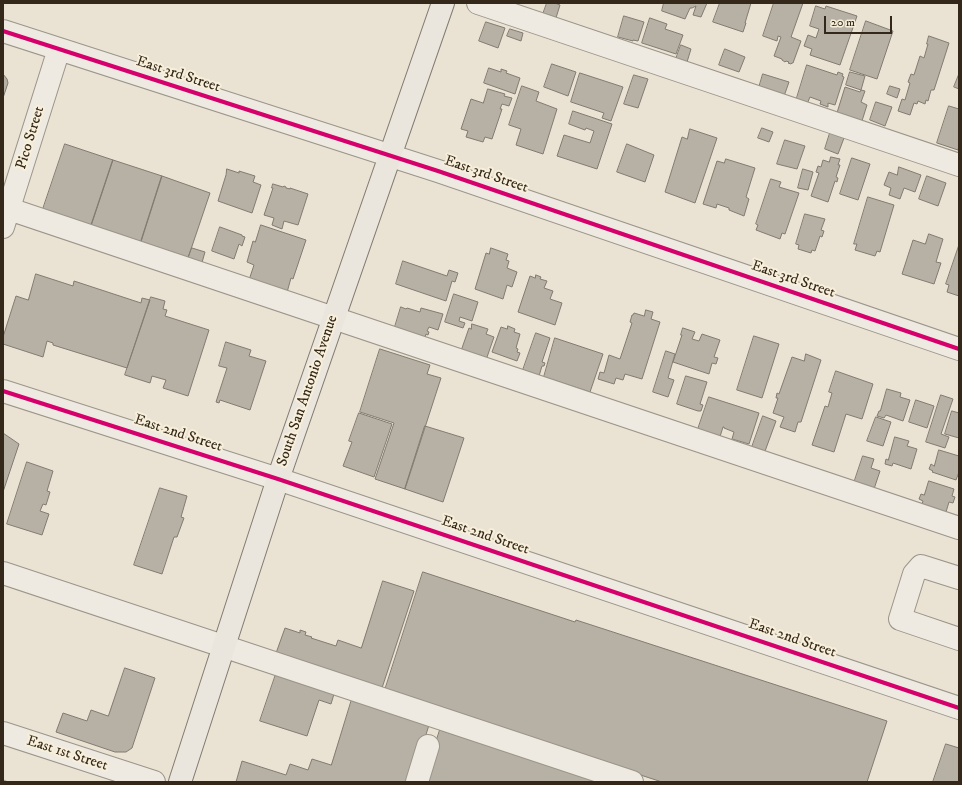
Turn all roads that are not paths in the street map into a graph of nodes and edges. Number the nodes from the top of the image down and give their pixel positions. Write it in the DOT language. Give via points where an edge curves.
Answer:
graph roads {
  1 [pos="443,3"];
  2 [pos="478,3"];
  3 [pos="3,31"];
  4 [pos="59,49"];
  5 [pos="390,155"];
  6 [pos="959,165"];
  7 [pos="5,214"];
  8 [pos="333,318"];
  9 [pos="959,349"];
  10 [pos="3,390"];
  11 [pos="278,479"];
  12 [pos="959,528"];
  13 [pos="3,573"];
  14 [pos="959,578"];
  15 [pos="959,639"];
  16 [pos="224,646"];
  17 [pos="959,708"];
  18 [pos="3,733"];
  19 [pos="428,746"];
  20 [pos="154,782"];
  21 [pos="180,782"];
  22 [pos="417,782"];
  23 [pos="632,782"];
  1 -- 5 [label="main road, South San Antonio Avenue"];
  2 -- 6 [label="street"];
  3 -- 4 [label="street, East 3rd Street"];
  4 -- 5 [label="street, East 3rd Street"];
  4 -- 7 [label="street, Pico Street"];
  5 -- 8 [label="main road, South San Antonio Avenue"];
  5 -- 9 [label="street, East 3rd Street"];
  7 -- 8 [label="street"];
  8 -- 11 [label="main road, South San Antonio Avenue"];
  8 -- 12 [label="street"];
  10 -- 11 [label="street, East 2nd Street"];
  11 -- 16 [label="main road, South San Antonio Avenue"];
  11 -- 17 [label="street, East 2nd Street"];
  13 -- 16 [label="street"];
  14 -- 15 [label="street" via="921,566 914,574 900,619"];
  16 -- 21 [label="main road, South San Antonio Avenue"];
  16 -- 23 [label="street"];
  18 -- 20 [label="street, East 1st Street"];
  19 -- 22 [label="street"];
}
